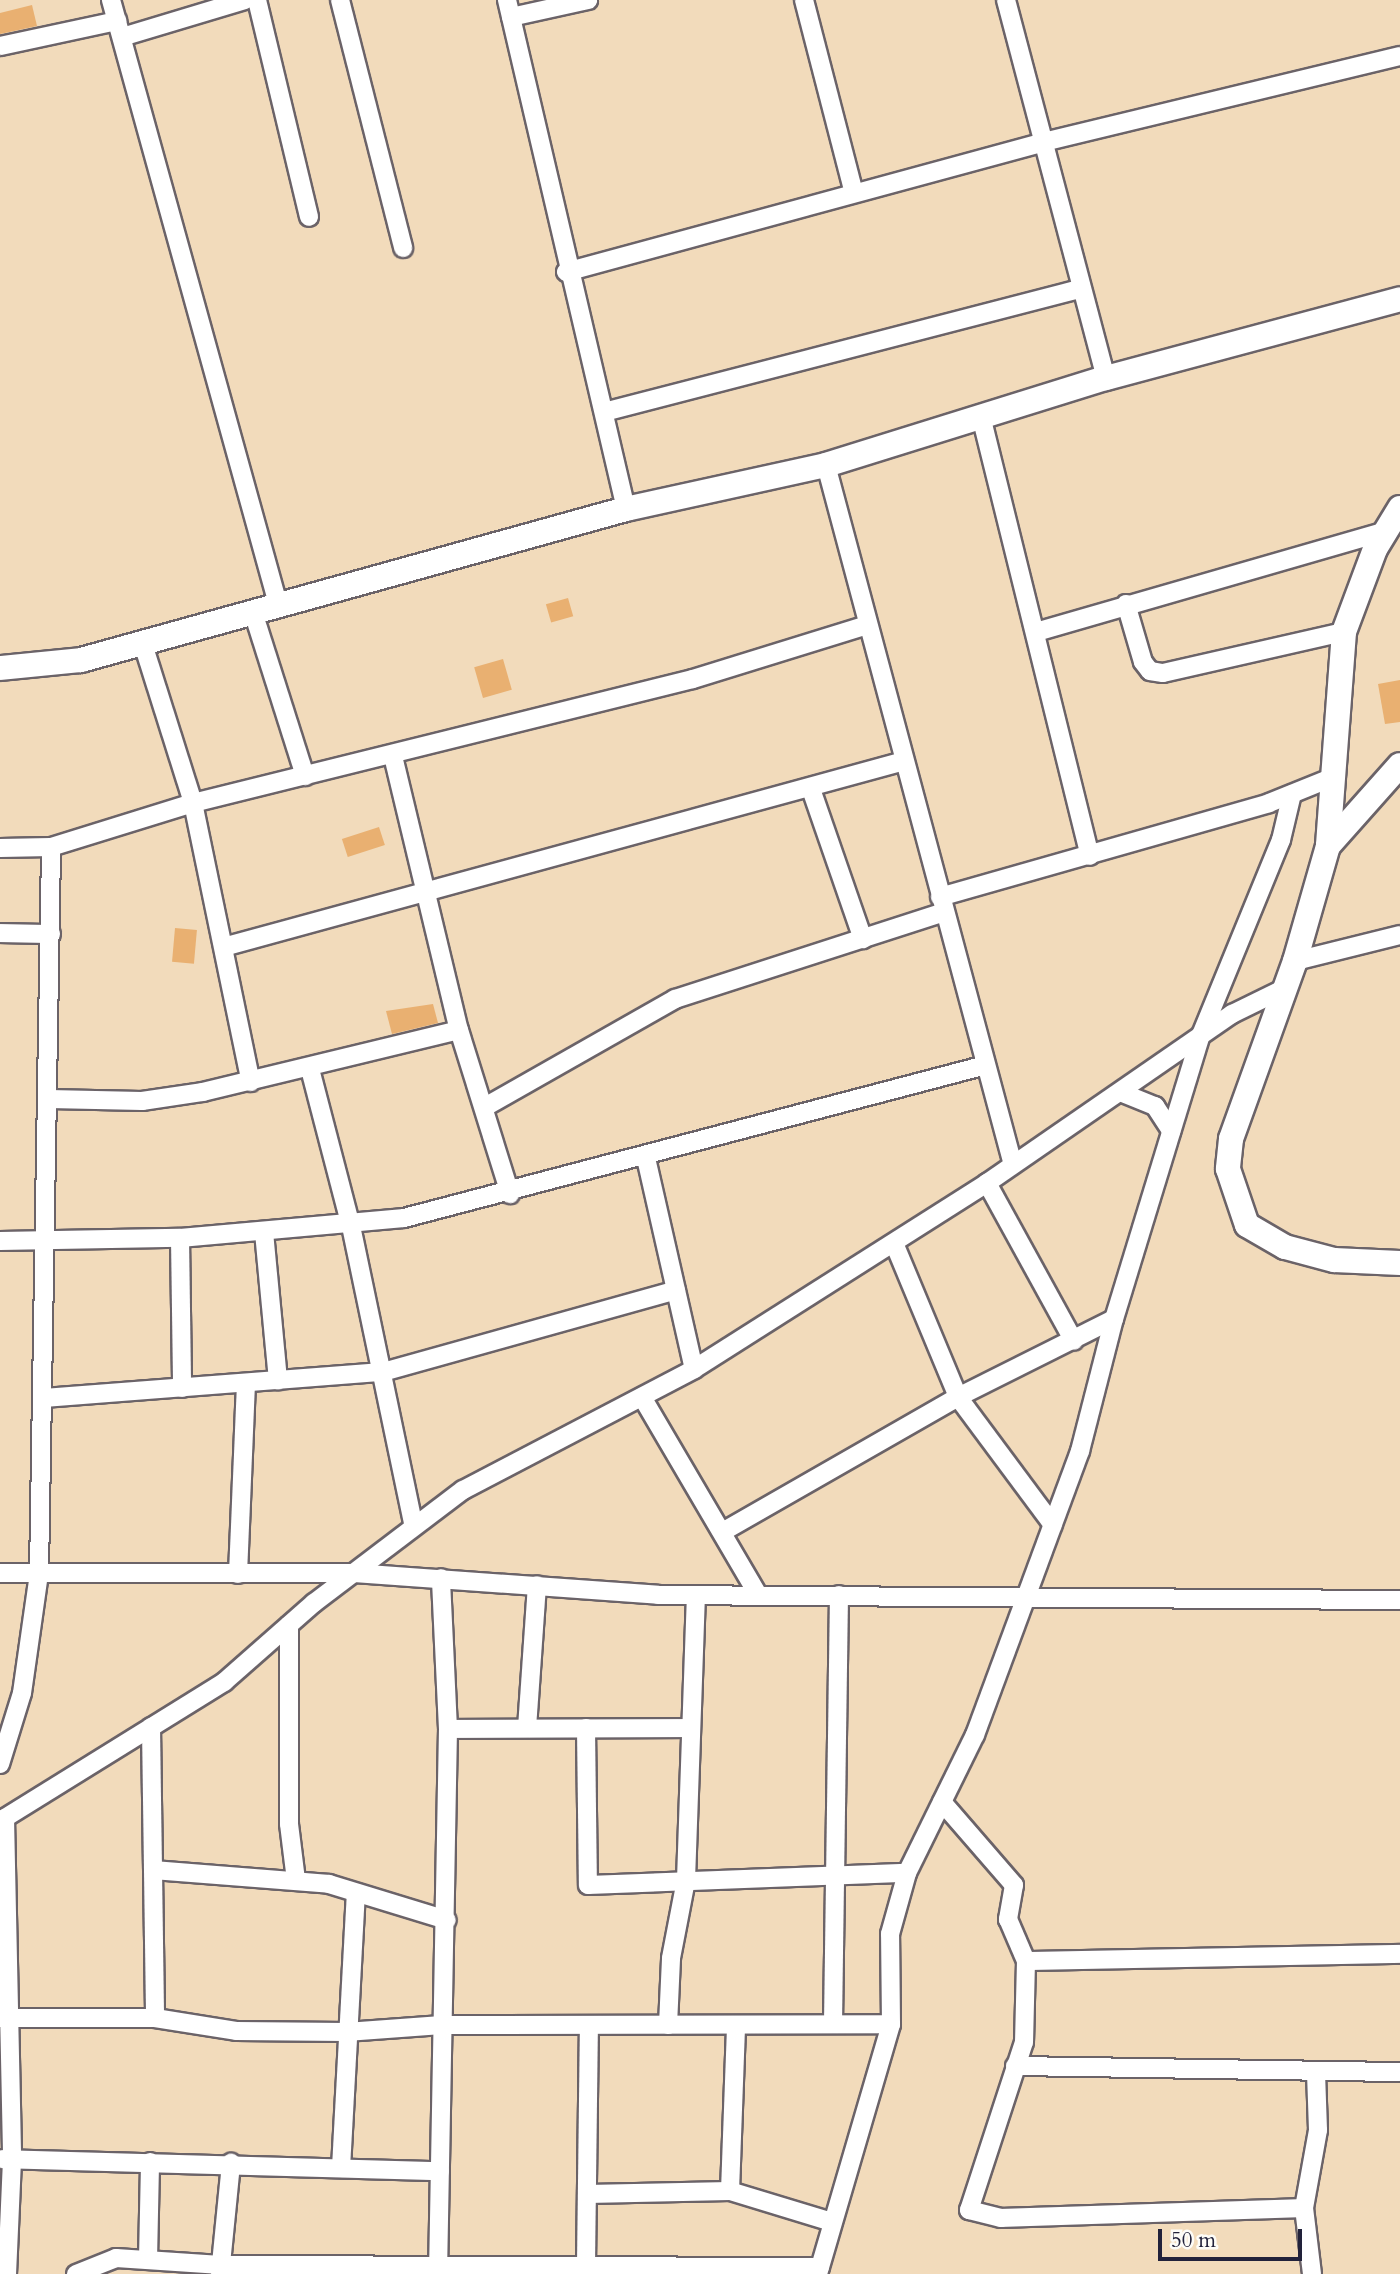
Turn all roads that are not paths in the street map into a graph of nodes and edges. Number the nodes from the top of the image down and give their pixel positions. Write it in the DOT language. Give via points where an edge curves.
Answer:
graph roads {
  1 [pos="111,0"];
  2 [pos="245,0"];
  3 [pos="257,0"];
  4 [pos="340,0"];
  5 [pos="588,0"];
  6 [pos="804,0"];
  7 [pos="1006,0"];
  8 [pos="509,8"];
  9 [pos="120,29"];
  10 [pos="0,46"];
  11 [pos="1400,56"];
  12 [pos="1044,142"];
  13 [pos="854,193"];
  14 [pos="309,217"];
  15 [pos="403,248"];
  16 [pos="566,272"];
  17 [pos="1081,289"];
  18 [pos="1400,299"];
  19 [pos="1106,378"];
  20 [pos="604,412"];
  21 [pos="981,416"];
  22 [pos="825,466"];
  23 [pos="1400,508"];
  24 [pos="626,509"];
  25 [pos="1386,531"];
  26 [pos="1126,604"];
  27 [pos="279,608"];
  28 [pos="254,614"];
  29 [pos="864,626"];
  30 [pos="1036,632"];
  31 [pos="1344,632"];
  32 [pos="143,644"];
  33 [pos="0,668"];
  34 [pos="393,756"];
  35 [pos="904,761"];
  36 [pos="1400,765"];
  37 [pos="305,776"];
  38 [pos="1331,778"];
  39 [pos="811,789"];
  40 [pos="1292,794"];
  41 [pos="193,803"];
  42 [pos="1328,846"];
  43 [pos="51,847"];
  44 [pos="0,848"];
  45 [pos="1090,856"];
  46 [pos="426,895"];
  47 [pos="941,905"];
  48 [pos="0,933"];
  49 [pos="51,934"];
  50 [pos="1400,935"];
  51 [pos="863,939"];
  52 [pos="227,946"];
  53 [pos="1295,961"];
  54 [pos="1283,989"];
  55 [pos="460,1030"];
  56 [pos="1200,1035"];
  57 [pos="982,1066"];
  58 [pos="310,1069"];
  59 [pos="251,1083"];
  60 [pos="1121,1092"];
  61 [pos="49,1099"];
  62 [pos="485,1107"];
  63 [pos="1171,1131"];
  64 [pos="646,1158"];
  65 [pos="1012,1161"];
  66 [pos="987,1183"];
  67 [pos="510,1194"];
  68 [pos="351,1226"];
  69 [pos="264,1232"];
  70 [pos="180,1238"];
  71 [pos="0,1241"];
  72 [pos="47,1243"];
  73 [pos="894,1243"];
  74 [pos="1400,1263"];
  75 [pos="676,1290"];
  76 [pos="1114,1319"];
  77 [pos="1074,1341"];
  78 [pos="695,1369"];
  79 [pos="383,1372"];
  80 [pos="278,1380"];
  81 [pos="246,1383"];
  82 [pos="182,1388"];
  83 [pos="642,1397"];
  84 [pos="958,1397"];
  85 [pos="43,1398"];
  86 [pos="413,1524"];
  87 [pos="1053,1525"];
  88 [pos="724,1531"];
  89 [pos="0,1573"];
  90 [pos="40,1573"];
  91 [pos="354,1573"];
  92 [pos="238,1574"];
  93 [pos="441,1578"];
  94 [pos="537,1585"];
  95 [pos="1023,1593"];
  96 [pos="839,1594"];
  97 [pos="696,1595"];
  98 [pos="758,1595"];
  99 [pos="1400,1600"];
  100 [pos="289,1625"];
  101 [pos="151,1727"];
  102 [pos="527,1728"];
  103 [pos="586,1728"];
  104 [pos="691,1728"];
  105 [pos="448,1729"];
  106 [pos="2,1753"];
  107 [pos="942,1802"];
  108 [pos="3,1820"];
  109 [pos="153,1870"];
  110 [pos="907,1873"];
  111 [pos="835,1875"];
  112 [pos="296,1880"];
  113 [pos="686,1880"];
  114 [pos="356,1893"];
  115 [pos="447,1920"];
  116 [pos="1400,1954"];
  117 [pos="1026,1961"];
  118 [pos="6,2018"];
  119 [pos="155,2018"];
  120 [pos="833,2024"];
  121 [pos="891,2024"];
  122 [pos="442,2025"];
  123 [pos="589,2025"];
  124 [pos="668,2025"];
  125 [pos="736,2025"];
  126 [pos="346,2032"];
  127 [pos="1015,2066"];
  128 [pos="1316,2072"];
  129 [pos="1400,2072"];
  130 [pos="6,2159"];
  131 [pos="150,2162"];
  132 [pos="231,2163"];
  133 [pos="341,2168"];
  134 [pos="440,2171"];
  135 [pos="730,2191"];
  136 [pos="587,2194"];
  137 [pos="1304,2208"];
  138 [pos="832,2222"];
  139 [pos="148,2260"];
  140 [pos="586,2264"];
  141 [pos="438,2268"];
  142 [pos="220,2270"];
  143 [pos="819,2270"];
  144 [pos="7,2274"];
  145 [pos="76,2274"];
  146 [pos="1312,2274"];
  1 -- 9 [label="street"];
  2 -- 9 [label="street"];
  3 -- 14 [label="street"];
  4 -- 15 [label="street"];
  5 -- 8 [label="street"];
  6 -- 13 [label="street"];
  7 -- 12 [label="street"];
  8 -- 16 [label="street"];
  9 -- 10 [label="street"];
  9 -- 27 [label="street"];
  11 -- 12 [label="street"];
  12 -- 13 [label="street"];
  12 -- 17 [label="street"];
  13 -- 16 [label="street"];
  16 -- 20 [label="street"];
  17 -- 19 [label="street"];
  17 -- 20 [label="street"];
  18 -- 19 [label="street"];
  19 -- 21 [label="street"];
  20 -- 24 [label="street"];
  21 -- 22 [label="street"];
  21 -- 30 [label="street"];
  22 -- 24 [label="street"];
  22 -- 29 [label="street"];
  23 -- 25 [label="street"];
  24 -- 27 [label="street"];
  25 -- 26 [label="street"];
  25 -- 31 [label="street"];
  26 -- 30 [label="street"];
  26 -- 31 [label="street" via="1143,662 1150,671 1163,673"];
  27 -- 28 [label="street"];
  28 -- 32 [label="street"];
  28 -- 37 [label="street"];
  29 -- 34 [label="street" via="693,679"];
  29 -- 35 [label="street"];
  30 -- 45 [label="street"];
  31 -- 38 [label="street"];
  32 -- 33 [label="street" via="81,660"];
  32 -- 41 [label="street"];
  34 -- 37 [label="street"];
  34 -- 46 [label="street"];
  35 -- 39 [label="street"];
  35 -- 47 [label="street"];
  36 -- 42 [label="street"];
  37 -- 41 [label="street"];
  38 -- 40 [label="street"];
  38 -- 42 [label="street"];
  39 -- 46 [label="street"];
  39 -- 51 [label="street"];
  40 -- 45 [label="street"];
  40 -- 56 [label="street" via="1281,840"];
  41 -- 43 [label="street"];
  41 -- 52 [label="street"];
  42 -- 53 [label="street"];
  43 -- 44 [label="street"];
  43 -- 49 [label="street"];
  45 -- 47 [label="street"];
  46 -- 52 [label="street"];
  46 -- 55 [label="street"];
  47 -- 51 [label="street"];
  47 -- 57 [label="street"];
  48 -- 49 [label="street"];
  49 -- 61 [label="street"];
  50 -- 53 [label="street"];
  51 -- 62 [label="street" via="674,999"];
  52 -- 59 [label="street"];
  53 -- 54 [label="street"];
  54 -- 56 [label="street"];
  54 -- 74 [label="street" via="1231,1139 1234,1202 1247,1225 1285,1247 1334,1260"];
  55 -- 58 [label="street"];
  55 -- 62 [label="street"];
  56 -- 60 [label="street"];
  56 -- 63 [label="street"];
  57 -- 64 [label="street"];
  57 -- 65 [label="street"];
  58 -- 59 [label="street"];
  58 -- 68 [label="street"];
  59 -- 61 [label="street" via="142,1101"];
  60 -- 63 [label="street" via="1155,1105"];
  60 -- 65 [label="street"];
  61 -- 72 [label="street"];
  62 -- 67 [label="street"];
  63 -- 76 [label="street"];
  64 -- 67 [label="street"];
  64 -- 75 [label="street"];
  65 -- 66 [label="street"];
  66 -- 73 [label="street"];
  66 -- 77 [label="street"];
  67 -- 68 [label="street"];
  68 -- 69 [label="street"];
  68 -- 79 [label="street"];
  69 -- 70 [label="street"];
  69 -- 80 [label="street"];
  70 -- 72 [label="street"];
  70 -- 82 [label="street"];
  71 -- 72 [label="street"];
  72 -- 85 [label="street"];
  73 -- 78 [label="street"];
  73 -- 84 [label="street"];
  75 -- 78 [label="street"];
  75 -- 79 [label="street"];
  76 -- 77 [label="street"];
  76 -- 87 [label="street"];
  77 -- 84 [label="street"];
  78 -- 83 [label="street"];
  79 -- 80 [label="street"];
  79 -- 86 [label="street"];
  80 -- 81 [label="street"];
  81 -- 82 [label="street"];
  81 -- 92 [label="street"];
  82 -- 85 [label="street"];
  83 -- 86 [label="street" via="463,1490"];
  83 -- 88 [label="street"];
  84 -- 87 [label="street"];
  84 -- 88 [label="street"];
  85 -- 90 [label="street"];
  86 -- 91 [label="street"];
  87 -- 95 [label="street"];
  88 -- 98 [label="street"];
  89 -- 90 [label="street"];
  90 -- 92 [label="street"];
  90 -- 106 [label="street" via="22,1693"];
  91 -- 92 [label="street"];
  91 -- 93 [label="street"];
  91 -- 100 [label="street"];
  93 -- 94 [label="street"];
  93 -- 105 [label="street"];
  94 -- 97 [label="street"];
  94 -- 102 [label="street"];
  95 -- 96 [label="street"];
  95 -- 99 [label="street"];
  95 -- 107 [label="street" via="975,1735"];
  96 -- 98 [label="street"];
  96 -- 111 [label="street"];
  97 -- 98 [label="street"];
  97 -- 104 [label="street"];
  100 -- 101 [label="street" via="224,1682"];
  100 -- 112 [label="street" via="289,1824"];
  101 -- 108 [label="street"];
  101 -- 109 [label="street"];
  102 -- 103 [label="street"];
  102 -- 105 [label="street"];
  103 -- 104 [label="street"];
  103 -- 113 [label="street" via="587,1885"];
  104 -- 113 [label="street"];
  105 -- 115 [label="street"];
  107 -- 110 [label="street"];
  107 -- 117 [label="street" via="1014,1885 1008,1919"];
  108 -- 118 [label="street"];
  109 -- 112 [label="street"];
  109 -- 119 [label="street"];
  110 -- 111 [label="street"];
  110 -- 121 [label="street" via="890,1934"];
  111 -- 113 [label="street"];
  111 -- 120 [label="street"];
  112 -- 114 [label="street"];
  113 -- 124 [label="street" via="671,1958"];
  114 -- 115 [label="street"];
  114 -- 126 [label="street"];
  115 -- 122 [label="street"];
  116 -- 117 [label="street"];
  117 -- 127 [label="street" via="1024,2042"];
  118 -- 119 [label="street"];
  118 -- 130 [label="street"];
  119 -- 126 [label="street" via="236,2031"];
  120 -- 121 [label="street"];
  120 -- 125 [label="street"];
  121 -- 138 [label="street"];
  122 -- 123 [label="street"];
  122 -- 126 [label="street"];
  122 -- 134 [label="street"];
  123 -- 124 [label="street"];
  123 -- 136 [label="street"];
  124 -- 125 [label="street"];
  125 -- 135 [label="street"];
  126 -- 133 [label="street"];
  127 -- 128 [label="street"];
  127 -- 137 [label="street" via="968,2197 976,2217"];
  128 -- 129 [label="street"];
  128 -- 137 [label="street" via="1318,2130"];
  130 -- 131 [label="street"];
  130 -- 144 [label="street"];
  131 -- 132 [label="street"];
  131 -- 139 [label="street"];
  132 -- 133 [label="street"];
  132 -- 142 [label="street"];
  133 -- 134 [label="street"];
  134 -- 141 [label="street"];
  135 -- 136 [label="street"];
  135 -- 138 [label="street"];
  136 -- 140 [label="street"];
  137 -- 146 [label="street"];
  138 -- 143 [label="street"];
  139 -- 142 [label="street"];
  139 -- 145 [label="street" via="116,2258"];
  140 -- 141 [label="street"];
  140 -- 143 [label="street"];
  141 -- 142 [label="street"];
}
